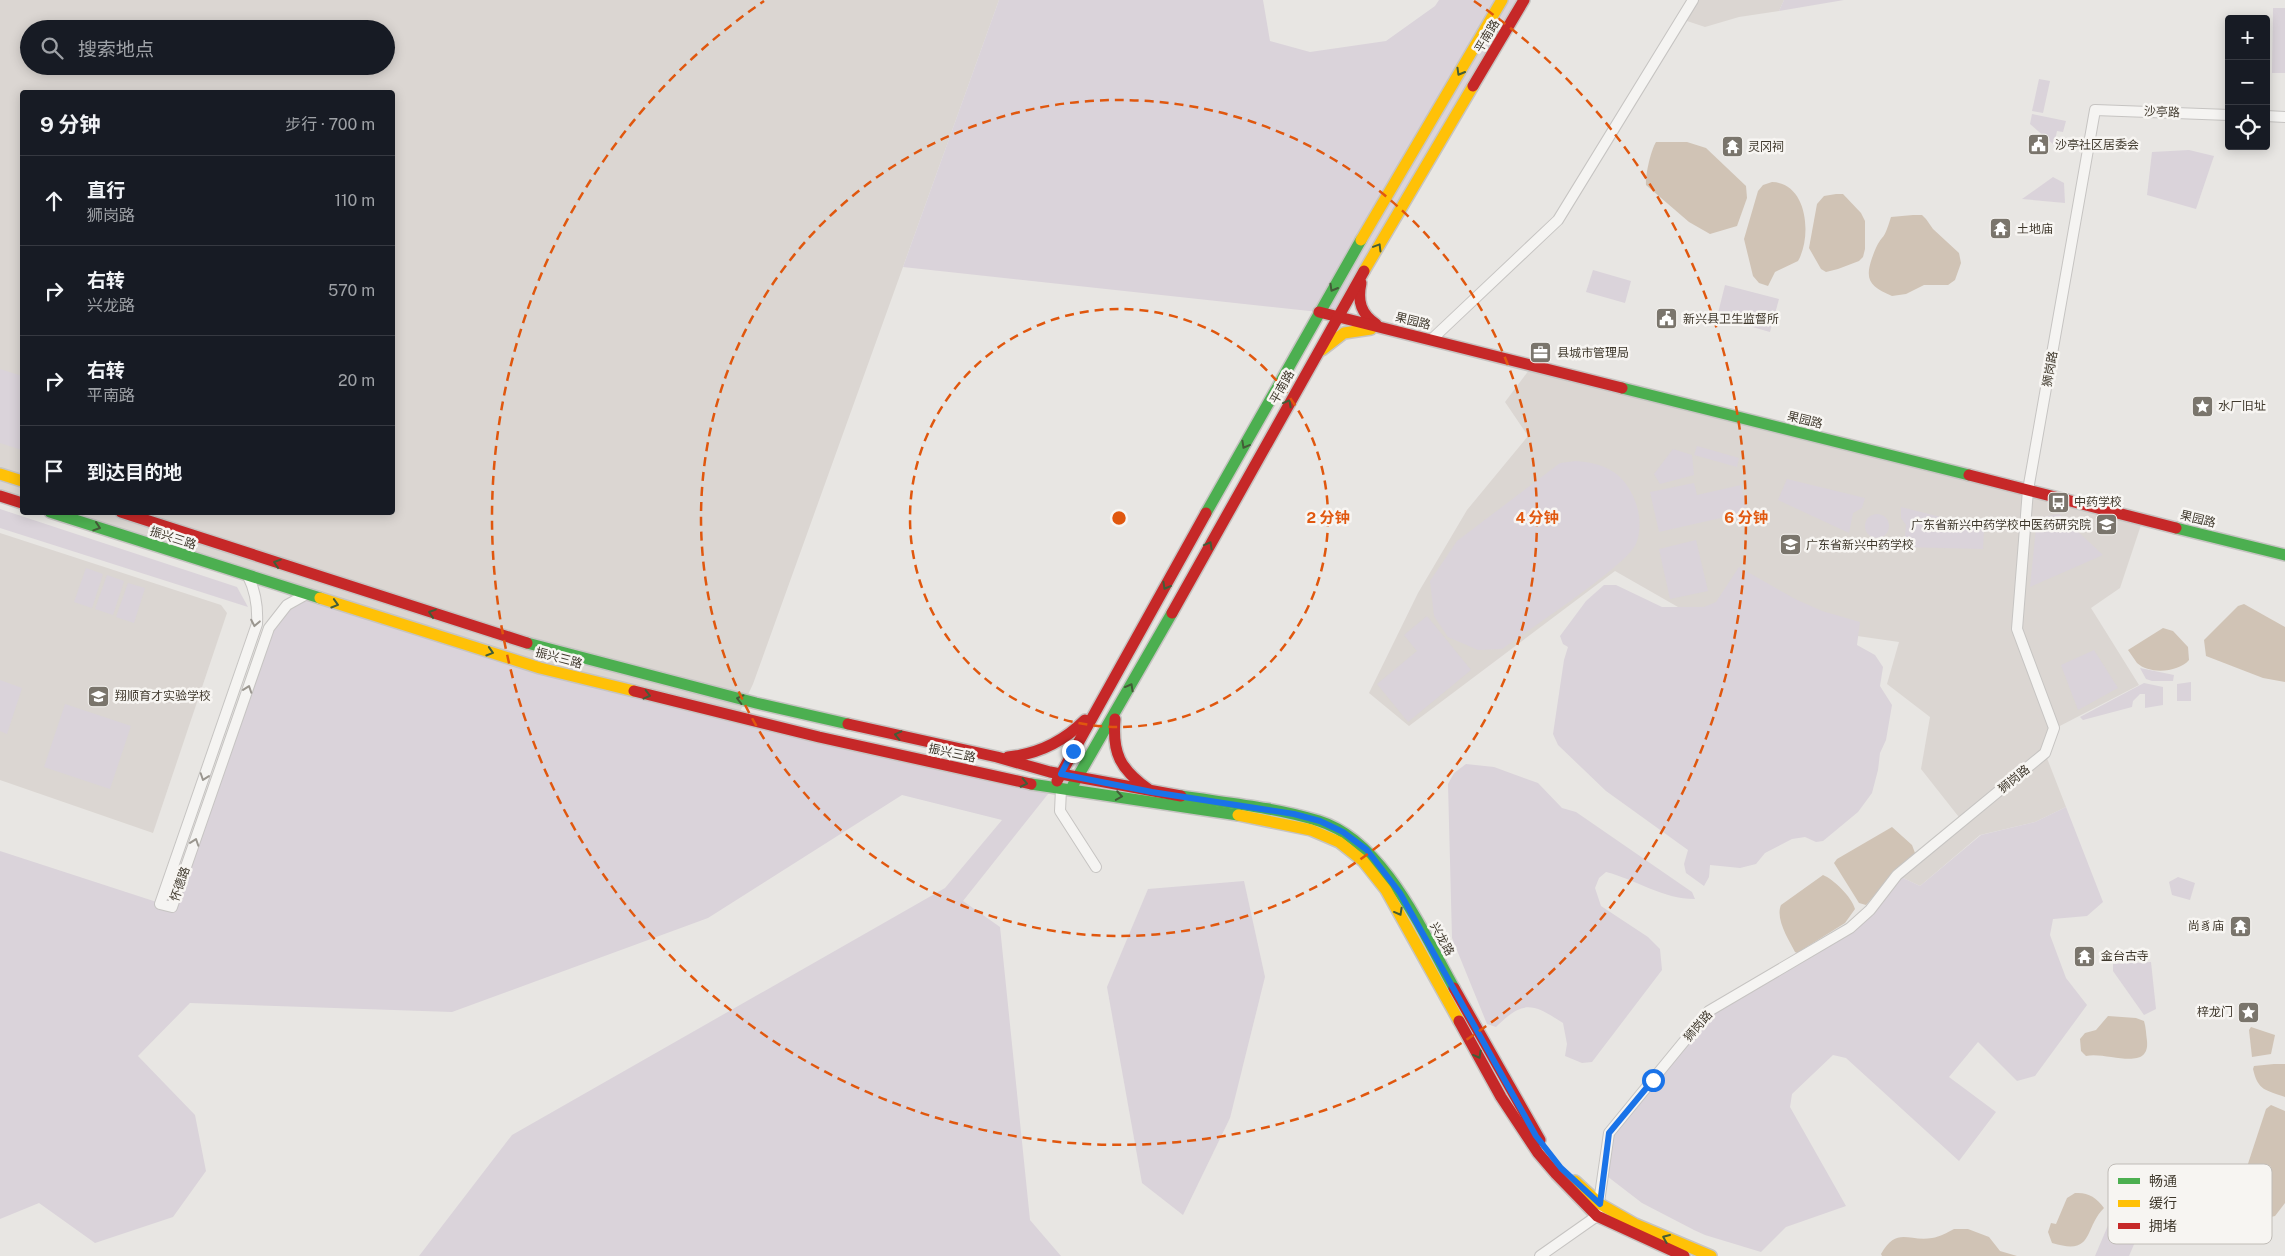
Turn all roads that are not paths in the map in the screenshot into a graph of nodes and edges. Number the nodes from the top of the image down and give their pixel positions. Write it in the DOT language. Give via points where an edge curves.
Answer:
graph roads {
  1 [pos="1502,0"];
  2 [pos="1524,0"];
  3 [pos="1693,0"];
  4 [pos="2095,110"];
  5 [pos="2225,115"];
  6 [pos="2270,116"];
  7 [pos="2285,117"];
  8 [pos="1365,269"];
  9 [pos="1319,312"];
  10 [pos="1337,316"];
  11 [pos="1386,329"];
  12 [pos="1431,340"];
  13 [pos="1313,360"];
  14 [pos="0,474"];
  15 [pos="20,480"];
  16 [pos="2028,490"];
  17 [pos="0,496"];
  18 [pos="20,503"];
  19 [pos="59,515"];
  20 [pos="129,515"];
  21 [pos="2285,555"];
  22 [pos="248,576"];
  23 [pos="369,592"];
  24 [pos="306,595"];
  25 [pos="362,613"];
  26 [pos="1100,705"];
  27 [pos="1115,714"];
  28 [pos="997,757"];
  29 [pos="1061,774"];
  30 [pos="1078,777"];
  31 [pos="1061,789"];
  32 [pos="1152,792"];
  33 [pos="1096,867"];
  34 [pos="1600,1204"];
  35 [pos="1597,1216"];
  36 [pos="1540,1256"];
  37 [pos="1684,1256"];
  38 [pos="1711,1256"];
  1 -- 9 [label="main road, 平南路, one-way"];
  8 -- 2 [label="main road, 平南路, one-way"];
  3 -- 12 [label="street" via="1558,220"];
  4 -- 5 [label="street, 沙亭路"];
  4 -- 16 [label="street, 狮岗路"];
  6 -- 7 [label="street"];
  8 -- 10 [label="main road, 平南路"];
  8 -- 11 [label="main road" via="1358,302 1372,322"];
  9 -- 10 [label="main road, 果园路"];
  9 -- 26 [label="main road, 平南路, one-way"];
  10 -- 11 [label="main road, 果园路"];
  10 -- 13 [label="main road, 平南路"];
  11 -- 12 [label="main road, 果园路"];
  11 -- 13 [label="main road" via="1344,333"];
  12 -- 16 [label="main road, 果园路"];
  27 -- 13 [label="main road, 平南路, one-way"];
  14 -- 15 [label="main road"];
  16 -- 21 [label="main road, 果园路"];
  16 -- 34 [label="street, 狮岗路" via="2017,628 2054,728 2045,753 1897,874 1870,910 1850,928 1709,1011 1609,1133"];
  17 -- 18 [label="main road"];
  19 -- 22 [label="main road, 振兴三路, one-way"];
  23 -- 20 [label="main road, 振兴三路, one-way"];
  22 -- 24 [label="main road, 振兴三路"];
  22 -- 24 [label="street, 怀德路, one-way" via="258,606 256,624 160,904 166,906 172,907 269,628 287,605"];
  23 -- 25 [label="main road"];
  28 -- 23 [label="main road, 振兴三路, one-way" via="756,703 548,650"];
  24 -- 25 [label="main road, 振兴三路, one-way"];
  25 -- 31 [label="main road, 振兴三路, one-way" via="540,668 819,738"];
  26 -- 27 [label="main road"];
  26 -- 28 [label="main road" via="1076,730 1052,747 1019,756"];
  26 -- 29 [label="main road, 平南路"];
  27 -- 30 [label="main road, 平南路"];
  27 -- 32 [label="main road" via="1117,758 1133,779"];
  28 -- 29 [label="main road, 振兴三路"];
  29 -- 30 [label="main road, 兴龙路"];
  29 -- 31 [label="main road, 平南路"];
  30 -- 31 [label="main road, 平南路"];
  30 -- 32 [label="main road, 兴龙路"];
  31 -- 33 [label="street" via="1060,811"];
  31 -- 35 [label="main road, 兴龙路, one-way" via="1304,826 1322,832 1354,852 1386,890 1521,1130 1556,1174"];
  32 -- 34 [label="main road, 兴龙路" via="1278,811 1320,821 1343,832 1367,850 1400,893 1536,1136 1561,1168"];
  34 -- 35 [label="street, 狮岗路"];
  38 -- 34 [label="main road, 兴龙路, one-way" via="1635,1224"];
  35 -- 36 [label="street"];
  35 -- 37 [label="main road, 兴龙路"];
}
